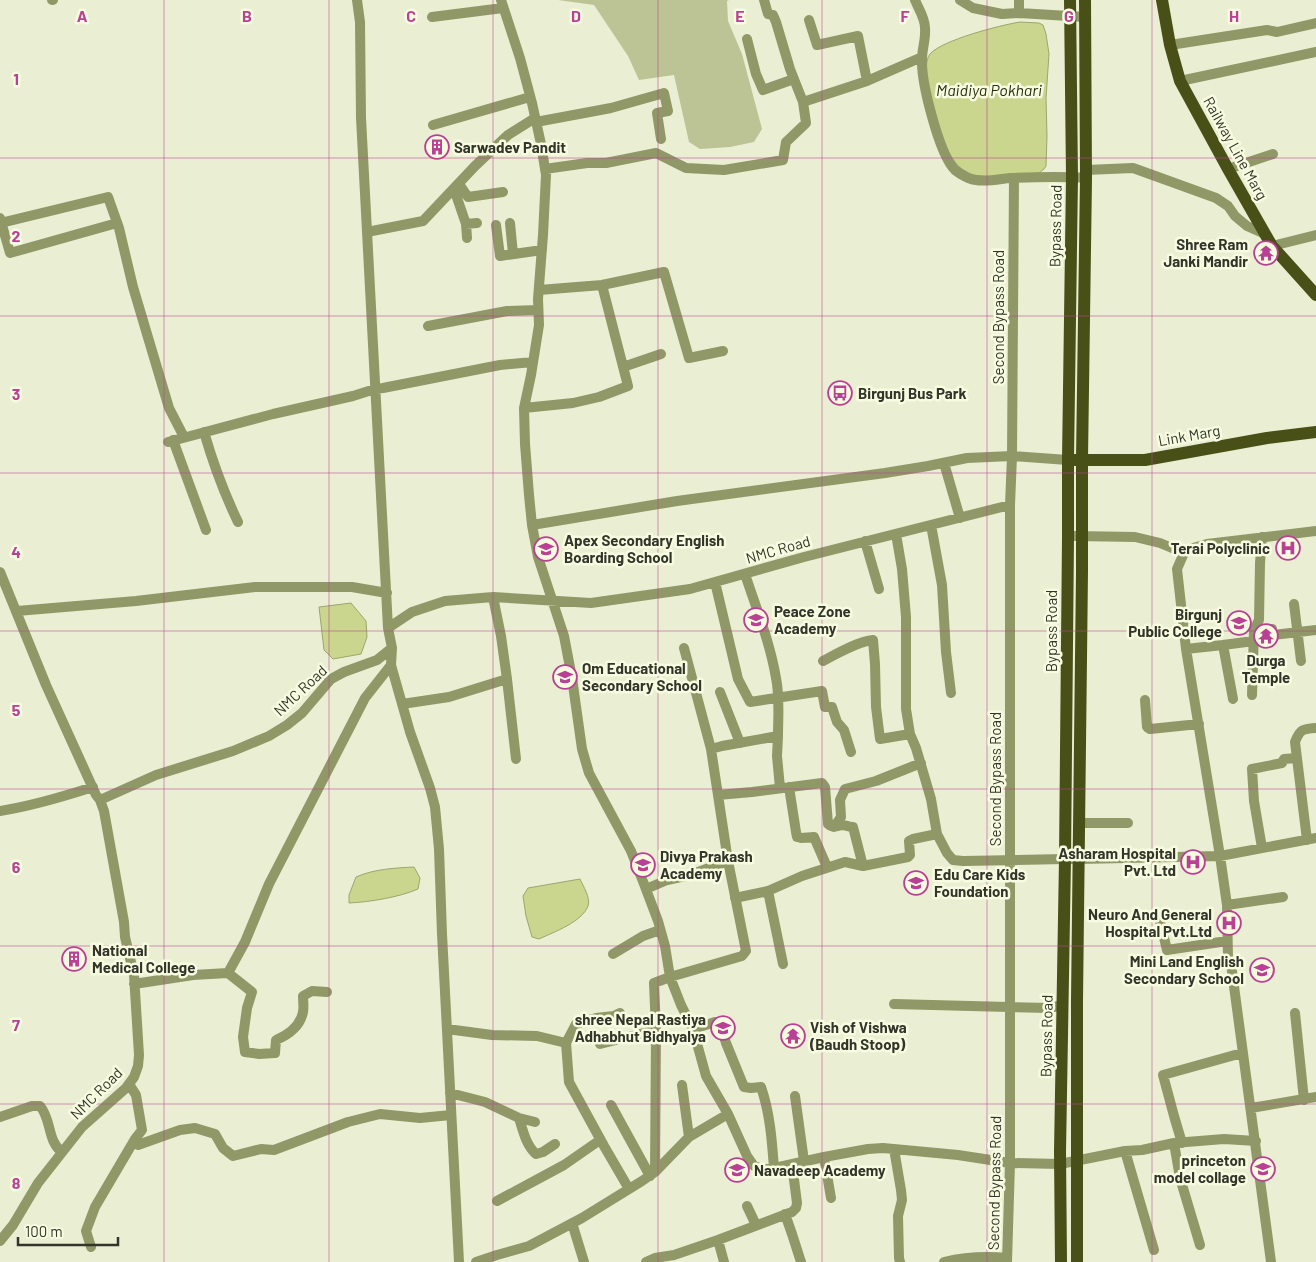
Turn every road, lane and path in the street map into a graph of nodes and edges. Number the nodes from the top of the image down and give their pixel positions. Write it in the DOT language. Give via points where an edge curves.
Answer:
graph roads {
  1 [pos="357,0"];
  2 [pos="764,0"];
  3 [pos="915,0"];
  4 [pos="960,0"];
  5 [pos="984,0"];
  6 [pos="1019,0"];
  7 [pos="1070,0"];
  8 [pos="1085,0"];
  9 [pos="1162,0"];
  10 [pos="502,4"];
  11 [pos="988,11"];
  12 [pos="1019,13"];
  13 [pos="432,17"];
  14 [pos="1070,17"];
  15 [pos="1085,17"];
  16 [pos="809,20"];
  17 [pos="1316,23"];
  18 [pos="747,39"];
  19 [pos="1170,45"];
  20 [pos="1316,52"];
  21 [pos="922,58"];
  22 [pos="794,79"];
  23 [pos="867,81"];
  24 [pos="1180,81"];
  25 [pos="530,97"];
  26 [pos="803,102"];
  27 [pos="536,120"];
  28 [pos="433,125"];
  29 [pos="660,138"];
  30 [pos="1274,154"];
  31 [pos="545,169"];
  32 [pos="1228,169"];
  33 [pos="1086,174"];
  34 [pos="1072,177"];
  35 [pos="1014,178"];
  36 [pos="456,186"];
  37 [pos="502,192"];
  38 [pos="1,220"];
  39 [pos="510,223"];
  40 [pos="117,224"];
  41 [pos="496,225"];
  42 [pos="367,232"];
  43 [pos="1265,234"];
  44 [pos="1316,235"];
  45 [pos="467,238"];
  46 [pos="1272,246"];
  47 [pos="542,250"];
  48 [pos="512,254"];
  49 [pos="602,285"];
  50 [pos="539,290"];
  51 [pos="1316,295"];
  52 [pos="538,310"];
  53 [pos="428,326"];
  54 [pos="723,351"];
  55 [pos="661,354"];
  56 [pos="533,362"];
  57 [pos="623,367"];
  58 [pos="376,388"];
  59 [pos="524,408"];
  60 [pos="204,432"];
  61 [pos="1316,432"];
  62 [pos="184,437"];
  63 [pos="1012,456"];
  64 [pos="1082,459"];
  65 [pos="1068,460"];
  66 [pos="944,463"];
  67 [pos="1010,505"];
  68 [pos="960,518"];
  69 [pos="238,522"];
  70 [pos="532,525"];
  71 [pos="931,525"];
  72 [pos="206,530"];
  73 [pos="1316,530"];
  74 [pos="896,534"];
  75 [pos="1082,536"];
  76 [pos="1068,537"];
  77 [pos="1262,537"];
  78 [pos="865,541"];
  79 [pos="1184,553"];
  80 [pos="0,572"];
  81 [pos="745,574"];
  82 [pos="715,582"];
  83 [pos="879,589"];
  84 [pos="387,593"];
  85 [pos="493,597"];
  86 [pos="552,600"];
  87 [pos="1294,604"];
  88 [pos="17,611"];
  89 [pos="388,628"];
  90 [pos="1254,630"];
  91 [pos="1316,630"];
  92 [pos="1298,632"];
  93 [pos="1273,635"];
  94 [pos="1254,641"];
  95 [pos="1223,645"];
  96 [pos="392,648"];
  97 [pos="684,648"];
  98 [pos="1186,649"];
  99 [pos="823,661"];
  100 [pos="1301,661"];
  101 [pos="391,664"];
  102 [pos="507,679"];
  103 [pos="720,692"];
  104 [pos="951,693"];
  105 [pos="1252,695"];
  106 [pos="778,697"];
  107 [pos="1233,698"];
  108 [pos="1145,700"];
  109 [pos="402,704"];
  110 [pos="1199,724"];
  111 [pos="1316,728"];
  112 [pos="910,734"];
  113 [pos="778,736"];
  114 [pos="740,742"];
  115 [pos="711,749"];
  116 [pos="851,752"];
  117 [pos="1297,758"];
  118 [pos="516,759"];
  119 [pos="921,763"];
  120 [pos="93,786"];
  121 [pos="784,787"];
  122 [pos="718,795"];
  123 [pos="100,800"];
  124 [pos="0,811"];
  125 [pos="1128,822"];
  126 [pos="1079,823"];
  127 [pos="834,827"];
  128 [pos="937,834"];
  129 [pos="1312,839"];
  130 [pos="1262,848"];
  131 [pos="1220,856"];
  132 [pos="1065,859"];
  133 [pos="1079,859"];
  134 [pos="1011,860"];
  135 [pos="728,861"];
  136 [pos="863,866"];
  137 [pos="827,867"];
  138 [pos="646,889"];
  139 [pos="768,891"];
  140 [pos="1283,897"];
  141 [pos="735,898"];
  142 [pos="1227,905"];
  143 [pos="1159,917"];
  144 [pos="660,930"];
  145 [pos="1227,941"];
  146 [pos="613,954"];
  147 [pos="783,964"];
  148 [pos="228,974"];
  149 [pos="670,977"];
  150 [pos="134,984"];
  151 [pos="327,992"];
  152 [pos="894,1004"];
  153 [pos="1063,1005"];
  154 [pos="1011,1007"];
  155 [pos="620,1013"];
  156 [pos="1295,1013"];
  157 [pos="447,1029"];
  158 [pos="693,1029"];
  159 [pos="656,1030"];
  160 [pos="566,1043"];
  161 [pos="600,1044"];
  162 [pos="1242,1053"];
  163 [pos="129,1084"];
  164 [pos="682,1086"];
  165 [pos="450,1093"];
  166 [pos="795,1096"];
  167 [pos="1316,1098"];
  168 [pos="1304,1100"];
  169 [pos="611,1105"];
  170 [pos="1251,1108"];
  171 [pos="451,1114"];
  172 [pos="728,1114"];
  173 [pos="0,1117"];
  174 [pos="519,1118"];
  175 [pos="535,1122"];
  176 [pos="689,1137"];
  177 [pos="135,1139"];
  178 [pos="600,1140"];
  179 [pos="1256,1141"];
  180 [pos="1178,1143"];
  181 [pos="555,1144"];
  182 [pos="894,1149"];
  183 [pos="1125,1151"];
  184 [pos="62,1152"];
  185 [pos="824,1157"];
  186 [pos="804,1161"];
  187 [pos="1077,1162"];
  188 [pos="1010,1163"];
  189 [pos="792,1164"];
  190 [pos="1060,1164"];
  191 [pos="774,1168"];
  192 [pos="652,1174"];
  193 [pos="628,1189"];
  194 [pos="831,1198"];
  195 [pos="497,1201"];
  196 [pos="747,1206"];
  197 [pos="784,1214"];
  198 [pos="572,1223"];
  199 [pos="756,1225"];
  200 [pos="718,1240"];
  201 [pos="0,1241"];
  202 [pos="1200,1245"];
  203 [pos="91,1247"];
  204 [pos="1154,1250"];
  205 [pos="502,1258"];
  206 [pos="676,1258"];
  207 [pos="1007,1260"];
  208 [pos="459,1262"];
  209 [pos="476,1262"];
  210 [pos="584,1262"];
  211 [pos="646,1262"];
  212 [pos="724,1262"];
  213 [pos="801,1262"];
  214 [pos="900,1262"];
  215 [pos="944,1262"];
  216 [pos="1061,1262"];
  217 [pos="1077,1262"];
  218 [pos="1271,1262"];
  1 -- 42 [label="street"];
  2 -- 22 [label="street" via="768,14 773,15 776,22"];
  3 -- 21 [label="street" via="926,28"];
  4 -- 11 [label="street" via="973,8"];
  5 -- 11 [label="street"];
  6 -- 12 [label="street"];
  7 -- 14 [label="main road, Bypass Road"];
  8 -- 15 [label="main road, Bypass Road"];
  9 -- 19 [label="main road, Railway Line Marg"];
  10 -- 13 [label="street"];
  10 -- 25 [label="street"];
  11 -- 12 [label="street"];
  12 -- 14 [label="street"];
  14 -- 15 [label="street"];
  14 -- 34 [label="main road, Bypass Road"];
  15 -- 33 [label="main road, Bypass Road"];
  16 -- 23 [label="street" via="817,45 858,36"];
  17 -- 19 [label="street" via="1277,32 1267,30"];
  18 -- 22 [label="street" via="763,90"];
  19 -- 24 [label="main road, Railway Line Marg"];
  20 -- 24 [label="street"];
  21 -- 23 [label="street"];
  21 -- 35 [label="street" via="941,146 956,171 975,180"];
  22 -- 26 [label="street"];
  23 -- 26 [label="street"];
  24 -- 32 [label="main road, Railway Line Marg"];
  25 -- 27 [label="street"];
  25 -- 28 [label="street"];
  26 -- 31 [label="street" via="806,123 786,142 784,160 724,170 686,168 656,153 606,163"];
  27 -- 29 [label="street" via="611,108 664,93 668,111 657,113"];
  27 -- 31 [label="street"];
  27 -- 36 [label="street" via="508,135"];
  30 -- 32 [label="street"];
  31 -- 47 [label="street"];
  32 -- 43 [label="main road, Railway Line Marg"];
  33 -- 34 [label="street"];
  33 -- 43 [label="street" via="1133,168 1158,176 1216,198 1247,226"];
  33 -- 64 [label="main road, Bypass Road"];
  34 -- 35 [label="street"];
  34 -- 65 [label="main road, Bypass Road"];
  35 -- 63 [label="street, Second Bypass Road"];
  36 -- 37 [label="street" via="468,197"];
  36 -- 42 [label="street" via="423,221"];
  36 -- 45 [label="street" via="472,223"];
  38 -- 40 [label="street" via="108,197"];
  38 -- 40 [label="street" via="10,253"];
  39 -- 48 [label="street"];
  40 -- 62 [label="street" via="169,408"];
  41 -- 48 [label="street" via="500,256"];
  42 -- 58 [label="street"];
  43 -- 46 [label="main road, Railway Line Marg"];
  44 -- 46 [label="street"];
  46 -- 51 [label="main road, Railway Line Marg"];
  47 -- 48 [label="street"];
  47 -- 50 [label="street"];
  49 -- 50 [label="street"];
  49 -- 54 [label="street" via="664,272 688,358"];
  49 -- 57 [label="street"];
  50 -- 52 [label="street"];
  52 -- 53 [label="street" via="507,311"];
  52 -- 56 [label="street"];
  55 -- 57 [label="street"];
  56 -- 58 [label="street"];
  56 -- 59 [label="street"];
  57 -- 59 [label="street" via="628,386 573,403"];
  58 -- 60 [label="street"];
  58 -- 84 [label="street"];
  59 -- 70 [label="street"];
  60 -- 62 [label="street"];
  60 -- 69 [label="street" via="225,496"];
  61 -- 64 [label="main road, Link Marg" via="1145,460"];
  62 -- 72 [label="street" via="170,441"];
  63 -- 65 [label="street"];
  63 -- 66 [label="street" via="967,458"];
  63 -- 67 [label="street, Second Bypass Road"];
  64 -- 65 [label="main road, Link Marg"];
  64 -- 75 [label="main road, Bypass Road"];
  65 -- 76 [label="main road, Bypass Road"];
  66 -- 68 [label="street"];
  66 -- 70 [label="street"];
  67 -- 68 [label="street, NMC Road"];
  67 -- 134 [label="street, Second Bypass Road"];
  68 -- 71 [label="street, NMC Road"];
  70 -- 86 [label="street"];
  71 -- 74 [label="street, NMC Road"];
  71 -- 104 [label="street" via="942,585"];
  73 -- 77 [label="street"];
  74 -- 78 [label="street, NMC Road"];
  74 -- 112 [label="street" via="906,617 906,709"];
  75 -- 76 [label="street"];
  75 -- 79 [label="street" via="1135,537"];
  75 -- 126 [label="main road, Bypass Road"];
  76 -- 132 [label="main road, Bypass Road"];
  77 -- 79 [label="street" via="1207,544"];
  77 -- 90 [label="street" via="1258,620"];
  78 -- 81 [label="street, NMC Road"];
  78 -- 83 [label="street"];
  79 -- 98 [label="street" via="1177,569"];
  80 -- 88 [label="street"];
  81 -- 82 [label="street, NMC Road"];
  81 -- 106 [label="street" via="777,679"];
  82 -- 86 [label="street, NMC Road" via="690,589 591,603"];
  82 -- 106 [label="street" via="738,679 750,702"];
  84 -- 88 [label="street" via="352,587 255,587"];
  84 -- 89 [label="street"];
  85 -- 86 [label="street, NMC Road"];
  85 -- 89 [label="street, NMC Road" via="445,600 412,612"];
  85 -- 102 [label="street"];
  86 -- 138 [label="street" via="564,636 582,749 589,773 631,851"];
  87 -- 92 [label="street"];
  88 -- 120 [label="street" via="46,685"];
  89 -- 96 [label="street"];
  90 -- 93 [label="street" via="1272,629"];
  90 -- 94 [label="street"];
  91 -- 92 [label="street"];
  92 -- 93 [label="street"];
  92 -- 100 [label="street"];
  93 -- 94 [label="street" via="1270,641"];
  94 -- 95 [label="street"];
  94 -- 105 [label="street"];
  95 -- 98 [label="street"];
  95 -- 107 [label="street"];
  96 -- 101 [label="street"];
  96 -- 123 [label="street, NMC Road" via="377,660 331,680 302,713 269,736 156,775"];
  97 -- 115 [label="street"];
  98 -- 110 [label="street"];
  99 -- 112 [label="street" via="873,640 880,739"];
  101 -- 109 [label="street"];
  101 -- 148 [label="street" via="365,698 269,884"];
  102 -- 109 [label="street" via="449,697"];
  102 -- 118 [label="street"];
  103 -- 114 [label="street"];
  106 -- 113 [label="street"];
  106 -- 116 [label="street" via="822,691 825,707 832,706"];
  108 -- 110 [label="street" via="1146,723 1150,729"];
  109 -- 157 [label="street" via="435,807"];
  110 -- 131 [label="street"];
  111 -- 117 [label="street" via="1298,733 1295,742"];
  112 -- 119 [label="street"];
  113 -- 114 [label="street"];
  113 -- 121 [label="street" via="777,756"];
  114 -- 115 [label="street"];
  115 -- 122 [label="street"];
  117 -- 129 [label="street"];
  117 -- 130 [label="street" via="1252,769"];
  119 -- 127 [label="street" via="845,789 840,800 841,817"];
  119 -- 128 [label="street"];
  120 -- 123 [label="street"];
  120 -- 124 [label="street" via="38,804"];
  121 -- 122 [label="street"];
  121 -- 127 [label="street" via="824,784 828,824"];
  121 -- 137 [label="street" via="797,837 814,837"];
  122 -- 135 [label="street"];
  123 -- 150 [label="street, NMC Road"];
  125 -- 126 [label="street"];
  126 -- 133 [label="main road, Bypass Road"];
  127 -- 136 [label="street" via="853,828"];
  128 -- 134 [label="street" via="952,860"];
  128 -- 136 [label="street" via="910,841 908,857"];
  129 -- 130 [label="street"];
  130 -- 131 [label="street"];
  131 -- 133 [label="street"];
  131 -- 142 [label="street"];
  132 -- 133 [label="street"];
  132 -- 134 [label="street"];
  132 -- 153 [label="main road, Bypass Road"];
  133 -- 187 [label="main road, Bypass Road"];
  134 -- 154 [label="street, Second Bypass Road"];
  135 -- 138 [label="street"];
  135 -- 141 [label="street"];
  136 -- 137 [label="street" via="845,862"];
  137 -- 139 [label="street"];
  138 -- 144 [label="street"];
  139 -- 141 [label="street"];
  139 -- 147 [label="street"];
  140 -- 142 [label="street"];
  141 -- 149 [label="street" via="746,944 745,953"];
  142 -- 145 [label="street"];
  143 -- 145 [label="street" via="1167,950"];
  144 -- 146 [label="street"];
  144 -- 149 [label="street"];
  145 -- 162 [label="street"];
  148 -- 150 [label="street" via="193,975"];
  148 -- 151 [label="street" via="252,992 243,1036 245,1052 275,1053 276,1040 289,1034 303,1014 303,996 312,991"];
  149 -- 158 [label="street"];
  149 -- 159 [label="street" via="654,983"];
  150 -- 163 [label="street, NMC Road" via="139,1055 138,1066"];
  152 -- 154 [label="street"];
  153 -- 154 [label="street"];
  153 -- 190 [label="main road, Bypass Road"];
  154 -- 188 [label="street, Second Bypass Road"];
  155 -- 160 [label="street" via="576,1024"];
  156 -- 168 [label="street"];
  157 -- 160 [label="street" via="492,1035 538,1036"];
  157 -- 165 [label="street"];
  158 -- 172 [label="street" via="706,1076"];
  158 -- 191 [label="street" via="715,1022 720,1024 744,1087 761,1087 769,1121"];
  159 -- 161 [label="street"];
  159 -- 192 [label="street"];
  160 -- 178 [label="street" via="569,1082"];
  162 -- 170 [label="street"];
  162 -- 180 [label="street" via="1163,1075"];
  163 -- 177 [label="street" via="136,1095 142,1130"];
  163 -- 184 [label="street, NMC Road" via="82,1127"];
  164 -- 176 [label="street"];
  165 -- 171 [label="street"];
  165 -- 174 [label="street" via="486,1102"];
  166 -- 186 [label="street"];
  167 -- 168 [label="street"];
  168 -- 170 [label="street"];
  169 -- 192 [label="street"];
  170 -- 179 [label="street"];
  171 -- 177 [label="street" via="420,1118 380,1114 348,1122 274,1150 261,1149 233,1156 223,1148 215,1134 195,1128 138,1145"];
  171 -- 208 [label="street"];
  172 -- 176 [label="street"];
  172 -- 191 [label="street" via="754,1166"];
  173 -- 184 [label="street" via="40,1106 51,1138"];
  174 -- 175 [label="street"];
  174 -- 181 [label="street" via="533,1152 542,1152"];
  176 -- 192 [label="street"];
  177 -- 203 [label="street" via="95,1207 86,1231"];
  178 -- 193 [label="street"];
  178 -- 195 [label="street" via="564,1165"];
  179 -- 180 [label="street" via="1224,1139"];
  179 -- 218 [label="street"];
  180 -- 183 [label="street"];
  180 -- 202 [label="street" via="1180,1178"];
  182 -- 185 [label="street" via="868,1149"];
  182 -- 188 [label="street"];
  182 -- 214 [label="street" via="902,1200 898,1216"];
  183 -- 187 [label="street"];
  183 -- 204 [label="street"];
  184 -- 201 [label="street, NMC Road"];
  185 -- 186 [label="street"];
  185 -- 194 [label="street"];
  186 -- 189 [label="street"];
  187 -- 190 [label="street"];
  187 -- 217 [label="main road, Bypass Road"];
  188 -- 190 [label="street"];
  188 -- 207 [label="street, Second Bypass Road"];
  189 -- 191 [label="street"];
  189 -- 197 [label="street" via="797,1203 792,1212"];
  190 -- 216 [label="main road, Bypass Road"];
  192 -- 193 [label="street"];
  193 -- 198 [label="street"];
  196 -- 199 [label="street"];
  197 -- 199 [label="street"];
  197 -- 213 [label="street"];
  198 -- 205 [label="street"];
  198 -- 210 [label="street"];
  199 -- 200 [label="street"];
  200 -- 206 [label="street"];
  200 -- 212 [label="street"];
  205 -- 209 [label="street"];
  206 -- 211 [label="street" via="655,1258"];
  207 -- 215 [label="street" via="989,1257"];
}
